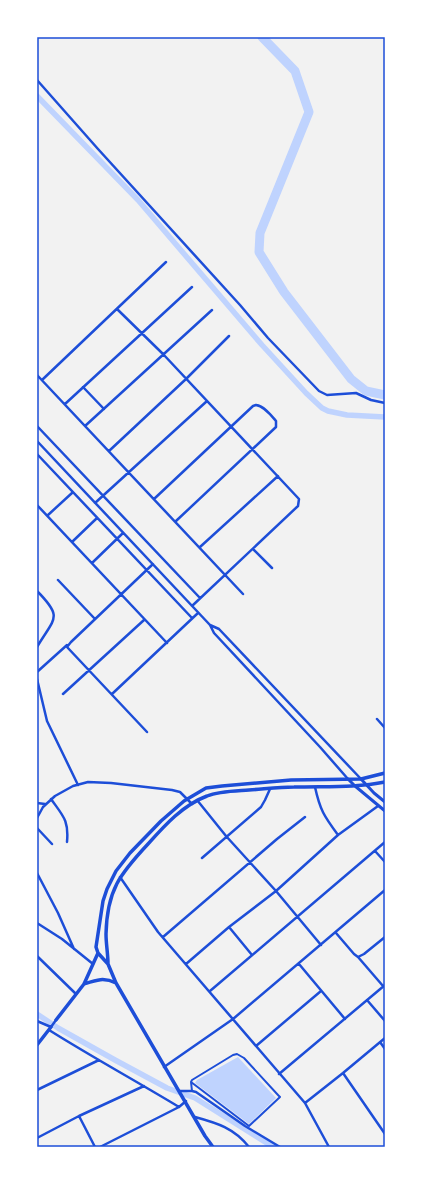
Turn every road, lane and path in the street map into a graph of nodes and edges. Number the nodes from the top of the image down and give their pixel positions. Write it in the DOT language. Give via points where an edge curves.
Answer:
graph roads {
  1 [pos="37,80"];
  2 [pos="166,262"];
  3 [pos="192,287"];
  4 [pos="117,309"];
  5 [pos="212,310"];
  6 [pos="142,334"];
  7 [pos="229,336"];
  8 [pos="163,354"];
  9 [pos="37,375"];
  10 [pos="186,379"];
  11 [pos="42,380"];
  12 [pos="83,387"];
  13 [pos="207,400"];
  14 [pos="385,403"];
  15 [pos="65,404"];
  16 [pos="104,409"];
  17 [pos="37,426"];
  18 [pos="85,426"];
  19 [pos="232,426"];
  20 [pos="37,441"];
  21 [pos="253,448"];
  22 [pos="109,451"];
  23 [pos="37,454"];
  24 [pos="128,472"];
  25 [pos="278,476"];
  26 [pos="72,492"];
  27 [pos="103,496"];
  28 [pos="154,499"];
  29 [pos="96,503"];
  30 [pos="37,504"];
  31 [pos="48,515"];
  32 [pos="97,518"];
  33 [pos="176,522"];
  34 [pos="123,533"];
  35 [pos="116,539"];
  36 [pos="72,542"];
  37 [pos="200,547"];
  38 [pos="253,549"];
  39 [pos="92,563"];
  40 [pos="153,564"];
  41 [pos="272,568"];
  42 [pos="146,570"];
  43 [pos="225,575"];
  44 [pos="58,580"];
  45 [pos="37,591"];
  46 [pos="243,594"];
  47 [pos="121,595"];
  48 [pos="200,598"];
  49 [pos="192,606"];
  50 [pos="198,613"];
  51 [pos="192,618"];
  52 [pos="95,619"];
  53 [pos="144,620"];
  54 [pos="210,625"];
  55 [pos="167,643"];
  56 [pos="68,644"];
  57 [pos="37,647"];
  58 [pos="89,670"];
  59 [pos="37,672"];
  60 [pos="37,680"];
  61 [pos="63,694"];
  62 [pos="112,694"];
  63 [pos="377,719"];
  64 [pos="385,728"];
  65 [pos="147,732"];
  66 [pos="326,742"];
  67 [pos="320,747"];
  68 [pos="385,774"];
  69 [pos="348,779"];
  70 [pos="361,779"];
  71 [pos="385,782"];
  72 [pos="78,785"];
  73 [pos="366,785"];
  74 [pos="354,786"];
  75 [pos="315,787"];
  76 [pos="270,789"];
  77 [pos="51,799"];
  78 [pos="188,799"];
  79 [pos="197,800"];
  80 [pos="385,802"];
  81 [pos="37,803"];
  82 [pos="46,804"];
  83 [pos="192,804"];
  84 [pos="378,806"];
  85 [pos="385,811"];
  86 [pos="305,817"];
  87 [pos="37,818"];
  88 [pos="37,828"];
  89 [pos="152,830"];
  90 [pos="157,835"];
  91 [pos="338,835"];
  92 [pos="226,836"];
  93 [pos="67,842"];
  94 [pos="385,842"];
  95 [pos="52,844"];
  96 [pos="375,850"];
  97 [pos="202,858"];
  98 [pos="250,862"];
  99 [pos="385,862"];
  100 [pos="37,873"];
  101 [pos="120,877"];
  102 [pos="385,890"];
  103 [pos="276,891"];
  104 [pos="297,917"];
  105 [pos="37,923"];
  106 [pos="229,927"];
  107 [pos="336,932"];
  108 [pos="163,937"];
  109 [pos="385,937"];
  110 [pos="321,945"];
  111 [pos="74,949"];
  112 [pos="98,953"];
  113 [pos="252,955"];
  114 [pos="37,956"];
  115 [pos="358,957"];
  116 [pos="93,964"];
  117 [pos="108,964"];
  118 [pos="186,964"];
  119 [pos="299,964"];
  120 [pos="116,983"];
  121 [pos="84,984"];
  122 [pos="384,986"];
  123 [pos="210,991"];
  124 [pos="321,991"];
  125 [pos="76,994"];
  126 [pos="367,1000"];
  127 [pos="233,1019"];
  128 [pos="345,1019"];
  129 [pos="56,1020"];
  130 [pos="37,1021"];
  131 [pos="385,1021"];
  132 [pos="50,1028"];
  133 [pos="385,1038"];
  134 [pos="380,1042"];
  135 [pos="37,1045"];
  136 [pos="256,1046"];
  137 [pos="385,1049"];
  138 [pos="98,1060"];
  139 [pos="164,1067"];
  140 [pos="279,1074"];
  141 [pos="343,1074"];
  142 [pos="191,1082"];
  143 [pos="145,1086"];
  144 [pos="37,1090"];
  145 [pos="180,1091"];
  146 [pos="192,1091"];
  147 [pos="186,1101"];
  148 [pos="305,1103"];
  149 [pos="179,1107"];
  150 [pos="79,1116"];
  151 [pos="195,1117"];
  152 [pos="385,1134"];
  153 [pos="37,1138"];
  154 [pos="211,1146"];
  155 [pos="95,1147"];
  156 [pos="100,1147"];
  157 [pos="249,1147"];
  158 [pos="280,1147"];
  159 [pos="329,1147"];
  1 -- 14 [label="street" via="268,338 319,391 327,394 356,393 370,400"];
  2 -- 4 [label="street"];
  3 -- 6 [label="street"];
  4 -- 6 [label="street"];
  4 -- 11 [label="street"];
  5 -- 8 [label="street"];
  6 -- 8 [label="street"];
  6 -- 12 [label="street"];
  7 -- 10 [label="street"];
  8 -- 10 [label="street"];
  8 -- 16 [label="street"];
  9 -- 11 [label="street"];
  10 -- 13 [label="street"];
  10 -- 22 [label="street"];
  11 -- 15 [label="street"];
  12 -- 15 [label="street"];
  12 -- 16 [label="street"];
  13 -- 19 [label="street"];
  13 -- 24 [label="street"];
  15 -- 18 [label="street"];
  16 -- 18 [label="street"];
  17 -- 27 [label="street"];
  18 -- 22 [label="street"];
  19 -- 21 [label="street"];
  19 -- 21 [label="street" via="256,405 262,406 274,418 276,427"];
  19 -- 28 [label="street"];
  20 -- 29 [label="street"];
  21 -- 25 [label="street"];
  21 -- 33 [label="street"];
  22 -- 24 [label="street"];
  23 -- 26 [label="street"];
  24 -- 27 [label="street"];
  24 -- 28 [label="street"];
  25 -- 37 [label="street"];
  25 -- 38 [label="street" via="297,496 300,503"];
  26 -- 31 [label="street"];
  26 -- 32 [label="street"];
  27 -- 29 [label="street"];
  27 -- 48 [label="street"];
  28 -- 33 [label="street"];
  29 -- 34 [label="street"];
  30 -- 31 [label="street"];
  31 -- 36 [label="street"];
  32 -- 35 [label="street"];
  32 -- 36 [label="street"];
  33 -- 37 [label="street"];
  34 -- 35 [label="street"];
  34 -- 40 [label="street"];
  35 -- 39 [label="street"];
  35 -- 42 [label="street"];
  36 -- 39 [label="street"];
  37 -- 43 [label="street"];
  38 -- 41 [label="street"];
  38 -- 43 [label="street"];
  39 -- 47 [label="street"];
  40 -- 42 [label="street"];
  40 -- 49 [label="street"];
  42 -- 47 [label="street"];
  42 -- 51 [label="street"];
  43 -- 46 [label="street"];
  43 -- 48 [label="street"];
  44 -- 52 [label="street"];
  45 -- 57 [label="street" via="52,608 55,618"];
  47 -- 52 [label="street"];
  47 -- 53 [label="street"];
  48 -- 49 [label="street"];
  49 -- 50 [label="street"];
  50 -- 51 [label="street"];
  50 -- 54 [label="street"];
  51 -- 55 [label="street"];
  52 -- 56 [label="street"];
  53 -- 55 [label="street"];
  53 -- 58 [label="street"];
  54 -- 66 [label="street" via="219,629"];
  54 -- 67 [label="street" via="214,633"];
  55 -- 62 [label="street"];
  56 -- 58 [label="street" via="67,647"];
  56 -- 59 [label="street"];
  58 -- 61 [label="street"];
  58 -- 62 [label="street"];
  60 -- 72 [label="street" via="47,721"];
  62 -- 65 [label="street"];
  63 -- 64 [label="street"];
  66 -- 67 [label="street"];
  66 -- 70 [label="street"];
  67 -- 69 [label="street"];
  68 -- 70 [label="main road"];
  69 -- 70 [label="main road"];
  69 -- 74 [label="street"];
  69 -- 78 [label="main road" via="291,780 206,788"];
  70 -- 73 [label="street"];
  71 -- 73 [label="main road"];
  72 -- 77 [label="street"];
  72 -- 78 [label="street" via="98,782 172,790 180,792"];
  73 -- 74 [label="main road"];
  73 -- 80 [label="street"];
  74 -- 75 [label="main road"];
  74 -- 84 [label="street"];
  75 -- 76 [label="main road"];
  75 -- 91 [label="street" via="324,816"];
  76 -- 79 [label="main road" via="224,792"];
  76 -- 92 [label="street" via="261,807"];
  77 -- 82 [label="street"];
  77 -- 93 [label="street" via="66,822"];
  78 -- 83 [label="street"];
  78 -- 89 [label="main road"];
  79 -- 83 [label="main road"];
  79 -- 92 [label="street"];
  81 -- 82 [label="street"];
  82 -- 87 [label="street"];
  83 -- 90 [label="main road"];
  84 -- 85 [label="street"];
  84 -- 91 [label="street"];
  86 -- 98 [label="street"];
  88 -- 95 [label="street"];
  89 -- 90 [label="main road"];
  89 -- 112 [label="main road" via="116,871 107,889 96,947"];
  90 -- 101 [label="main road"];
  91 -- 103 [label="street"];
  92 -- 97 [label="street"];
  92 -- 98 [label="street"];
  94 -- 96 [label="street"];
  96 -- 99 [label="street"];
  96 -- 104 [label="street"];
  98 -- 103 [label="street"];
  98 -- 108 [label="street"];
  100 -- 111 [label="street"];
  101 -- 108 [label="street"];
  101 -- 117 [label="main road" via="111,894 107,917"];
  102 -- 107 [label="street"];
  103 -- 104 [label="street"];
  103 -- 106 [label="street"];
  104 -- 110 [label="street"];
  104 -- 113 [label="street"];
  105 -- 111 [label="street"];
  106 -- 113 [label="street"];
  106 -- 118 [label="street"];
  107 -- 110 [label="street"];
  107 -- 115 [label="street"];
  108 -- 118 [label="street"];
  109 -- 115 [label="street"];
  110 -- 119 [label="street"];
  111 -- 116 [label="street"];
  112 -- 116 [label="main road"];
  112 -- 117 [label="main road"];
  113 -- 123 [label="street"];
  114 -- 125 [label="street"];
  115 -- 122 [label="street"];
  116 -- 121 [label="main road"];
  117 -- 120 [label="main road"];
  118 -- 123 [label="street"];
  119 -- 124 [label="street"];
  119 -- 127 [label="street"];
  120 -- 121 [label="main road" via="103,978"];
  120 -- 139 [label="main road"];
  121 -- 125 [label="main road"];
  122 -- 126 [label="street"];
  123 -- 127 [label="street"];
  124 -- 128 [label="street"];
  124 -- 136 [label="street"];
  125 -- 129 [label="main road"];
  126 -- 128 [label="street"];
  126 -- 131 [label="street"];
  127 -- 136 [label="street"];
  127 -- 139 [label="street"];
  128 -- 140 [label="street"];
  129 -- 132 [label="street"];
  130 -- 132 [label="street"];
  132 -- 135 [label="main road"];
  132 -- 138 [label="street"];
  133 -- 134 [label="street"];
  134 -- 137 [label="street"];
  134 -- 141 [label="street"];
  136 -- 140 [label="street"];
  138 -- 143 [label="street"];
  138 -- 144 [label="street"];
  139 -- 145 [label="main road"];
  140 -- 148 [label="street"];
  141 -- 148 [label="street"];
  141 -- 152 [label="street"];
  142 -- 142 [label="street" via="195,1077 238,1054 280,1098 249,1126"];
  142 -- 146 [label="street"];
  143 -- 149 [label="street"];
  143 -- 150 [label="street"];
  145 -- 146 [label="street"];
  145 -- 147 [label="main road"];
  146 -- 158 [label="street"];
  147 -- 149 [label="street"];
  147 -- 151 [label="main road"];
  148 -- 159 [label="street"];
  149 -- 156 [label="street"];
  150 -- 153 [label="street"];
  150 -- 155 [label="street"];
  151 -- 154 [label="main road"];
  151 -- 157 [label="street" via="228,1128"];
}
